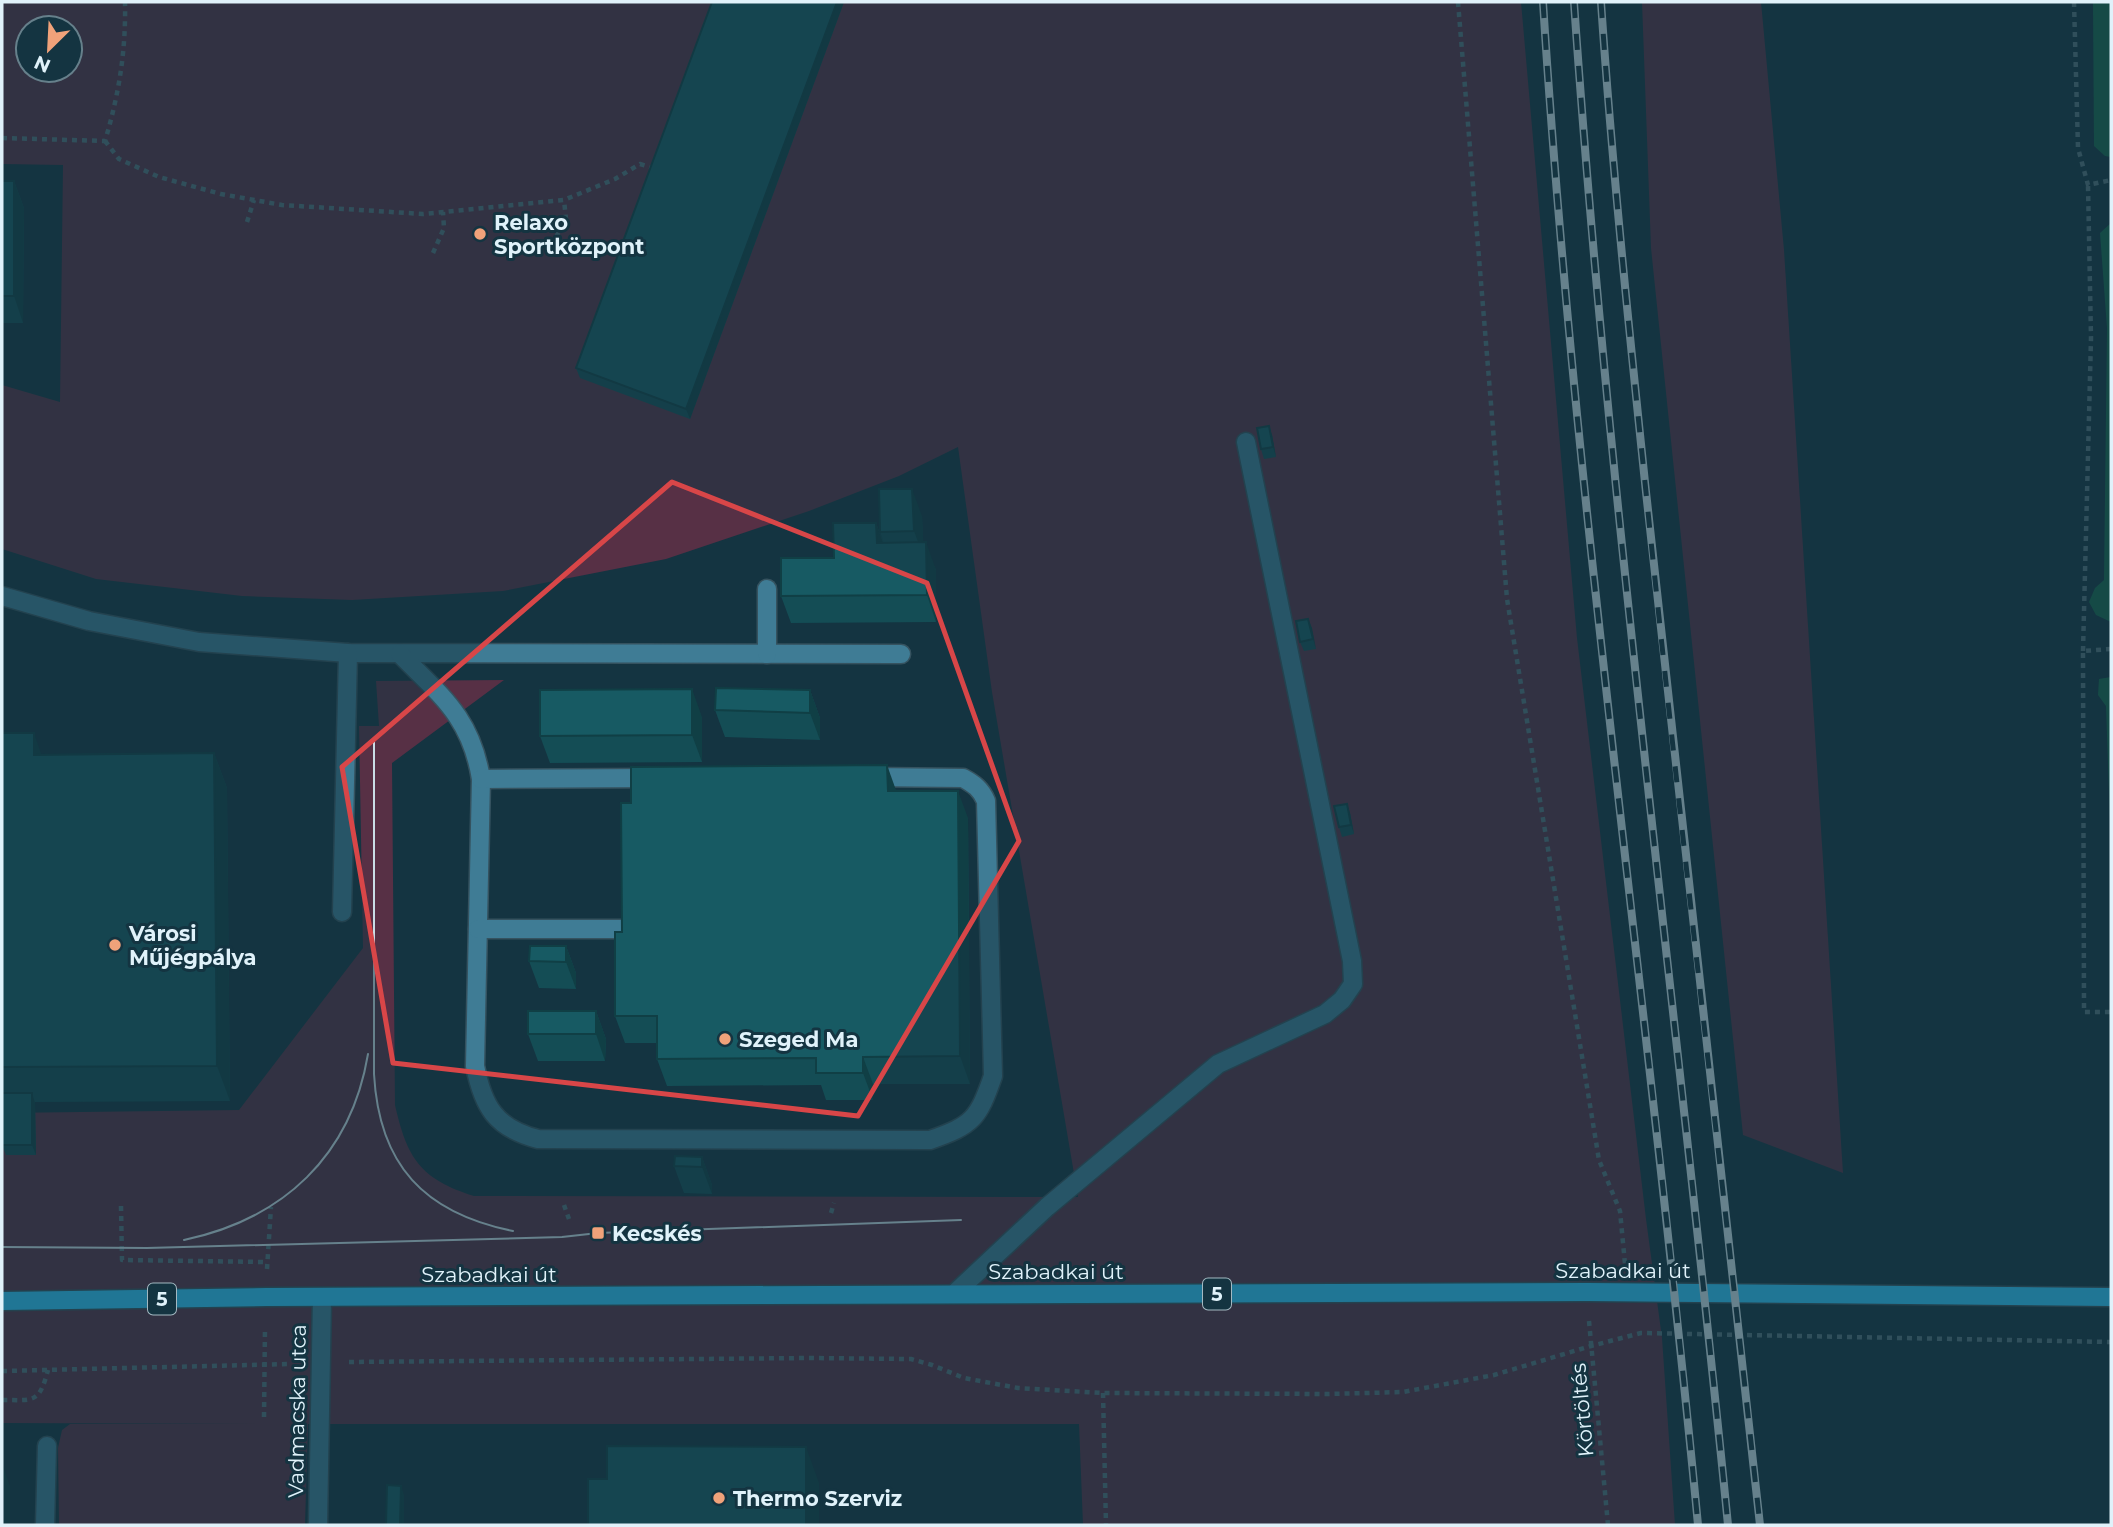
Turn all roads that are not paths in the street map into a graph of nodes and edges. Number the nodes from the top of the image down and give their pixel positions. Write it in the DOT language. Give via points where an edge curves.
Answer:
graph roads {
  1 [pos="1246,442"];
  2 [pos="767,589"];
  3 [pos="2,596"];
  4 [pos="348,653"];
  5 [pos="400,654"];
  6 [pos="767,654"];
  7 [pos="901,654"];
  8 [pos="853,777"];
  9 [pos="671,778"];
  10 [pos="481,779"];
  11 [pos="342,912"];
  12 [pos="478,929"];
  13 [pos="622,929"];
  14 [pos="954,1294"];
  15 [pos="322,1297"];
  16 [pos="2111,1297"];
  17 [pos="2,1301"];
  18 [pos="47,1447"];
  19 [pos="45,1525"];
  20 [pos="318,1525"];
  1 -- 14 [label="street" via="1353,984 1325,1014 1218,1064 1047,1207"];
  2 -- 6 [label="street"];
  3 -- 4 [label="street" via="89,621 199,642"];
  4 -- 5 [label="street"];
  4 -- 11 [label="street"];
  5 -- 6 [label="street"];
  5 -- 10 [label="street" via="463,722"];
  6 -- 7 [label="street"];
  8 -- 12 [label="street" via="963,778 974,784 986,801 993,1076 982,1108 961,1129 930,1140 526,1136 500,1121 483,1100 478,1083"];
  9 -- 10 [label="street"];
  10 -- 12 [label="street"];
  12 -- 13 [label="street"];
  14 -- 15 [label="main road, Szabadkai út / 5"];
  14 -- 16 [label="main road, Szabadkai út / 5" via="1628,1292"];
  15 -- 17 [label="main road, Szabadkai út / 5"];
  15 -- 20 [label="street, Vadmacska utca"];
  18 -- 19 [label="street"];
}
